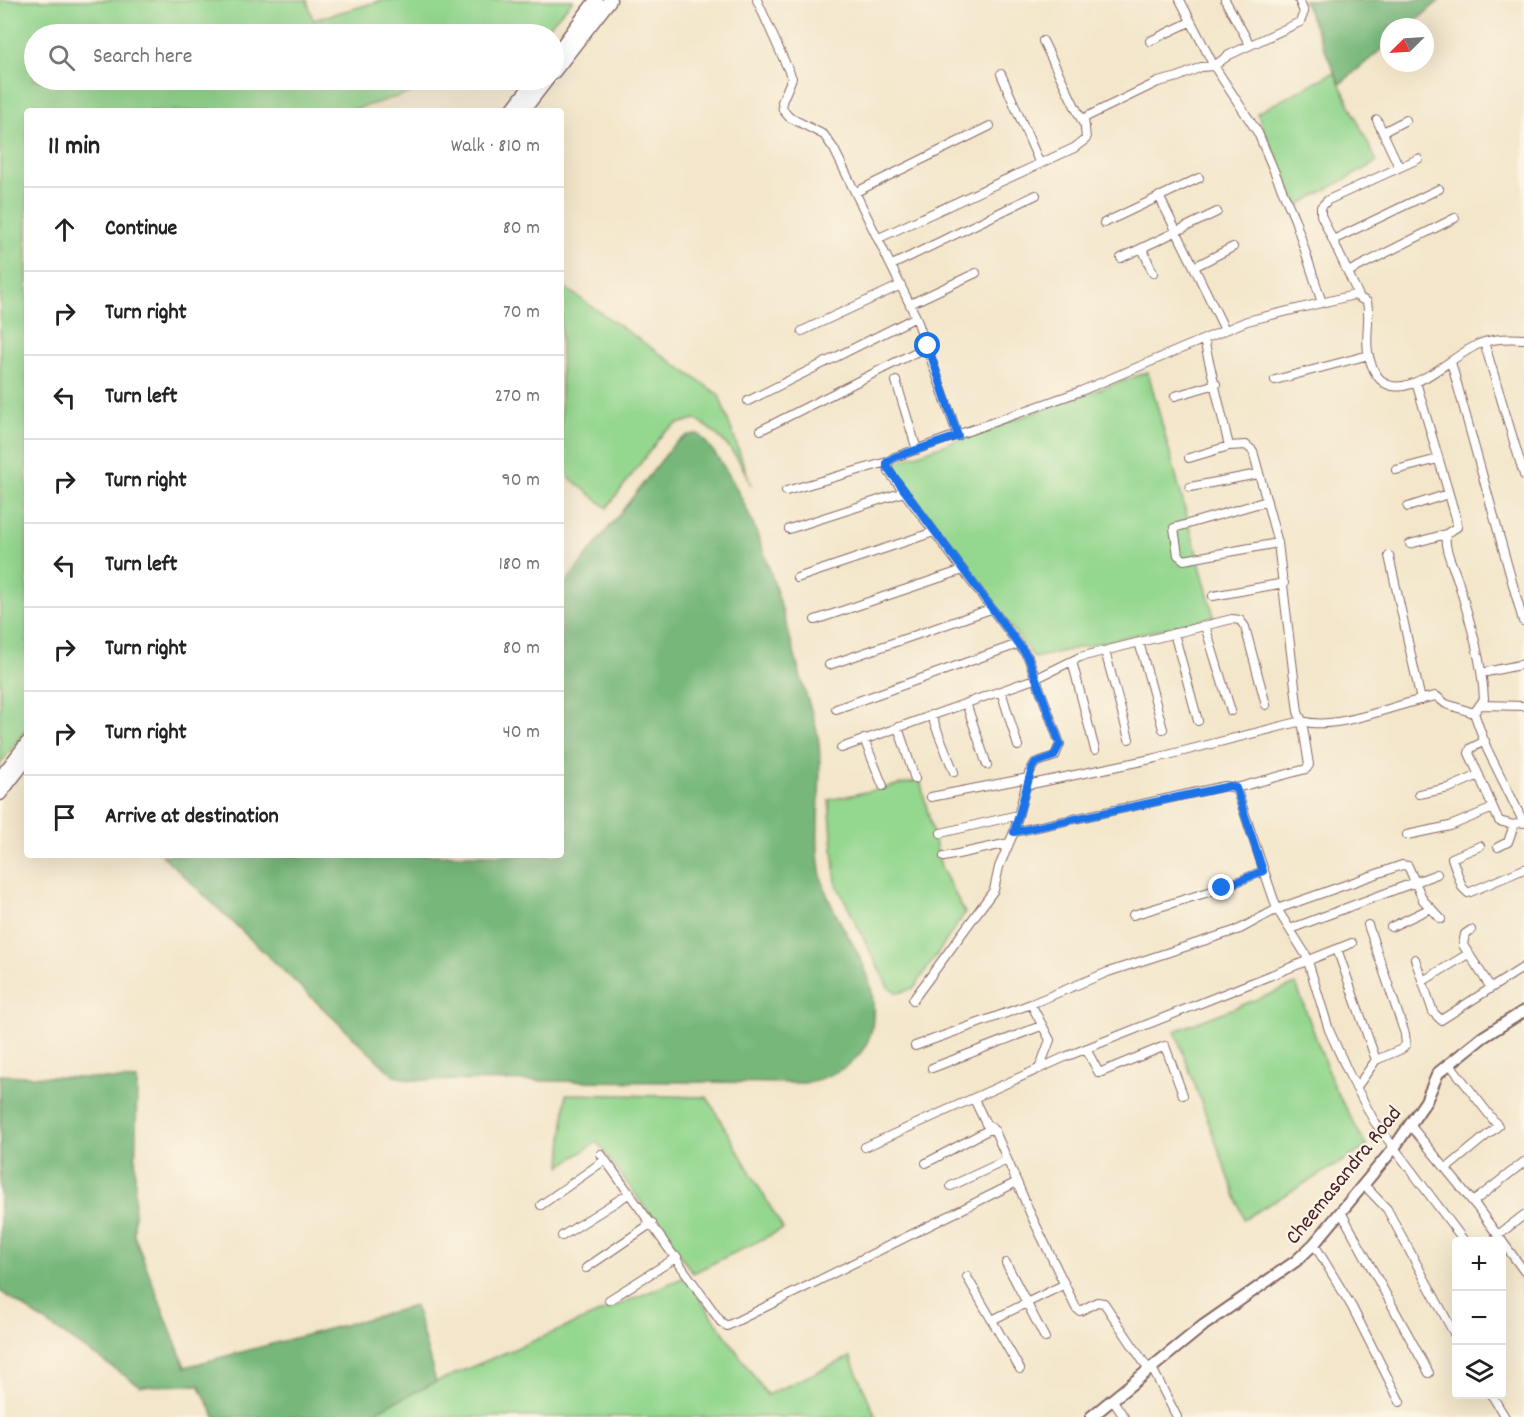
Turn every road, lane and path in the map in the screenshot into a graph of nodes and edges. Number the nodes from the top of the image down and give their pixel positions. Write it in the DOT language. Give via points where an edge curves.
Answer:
graph roads {
  1 [pos="596,0"];
  2 [pos="610,0"];
  3 [pos="757,0"];
  4 [pos="1180,0"];
  5 [pos="1225,0"];
  6 [pos="1299,0"];
  7 [pos="1190,22"];
  8 [pos="1042,41"];
  9 [pos="1150,41"];
  10 [pos="564,43"];
  11 [pos="1250,45"];
  12 [pos="564,59"];
  13 [pos="1214,66"];
  14 [pos="1001,74"];
  15 [pos="527,90"];
  16 [pos="539,90"];
  17 [pos="513,108"];
  18 [pos="525,108"];
  19 [pos="1377,120"];
  20 [pos="1406,120"];
  21 [pos="990,126"];
  22 [pos="1085,127"];
  23 [pos="1383,132"];
  24 [pos="1418,159"];
  25 [pos="1040,164"];
  26 [pos="1400,167"];
  27 [pos="1199,178"];
  28 [pos="1439,189"];
  29 [pos="856,192"];
  30 [pos="1036,195"];
  31 [pos="1159,196"];
  32 [pos="1217,212"];
  33 [pos="1455,218"];
  34 [pos="1104,223"];
  35 [pos="1176,231"];
  36 [pos="879,238"];
  37 [pos="1333,240"];
  38 [pos="1233,247"];
  39 [pos="1142,248"];
  40 [pos="1121,258"];
  41 [pos="892,266"];
  42 [pos="1194,267"];
  43 [pos="1348,272"];
  44 [pos="976,273"];
  45 [pos="1153,273"];
  46 [pos="901,285"];
  47 [pos="1359,296"];
  48 [pos="1322,303"];
  49 [pos="910,304"];
  50 [pos="916,317"];
  51 [pos="1225,330"];
  52 [pos="802,331"];
  53 [pos="1524,339"];
  54 [pos="1204,340"];
  55 [pos="1484,342"];
  56 [pos="928,346"];
  57 [pos="1369,355"];
  58 [pos="1451,362"];
  59 [pos="1275,380"];
  60 [pos="896,381"];
  61 [pos="1416,382"];
  62 [pos="1216,384"];
  63 [pos="1175,396"];
  64 [pos="748,401"];
  65 [pos="761,430"];
  66 [pos="958,436"];
  67 [pos="1229,446"];
  68 [pos="917,450"];
  69 [pos="1189,458"];
  70 [pos="1438,459"];
  71 [pos="887,462"];
  72 [pos="1396,470"];
  73 [pos="1258,474"];
  74 [pos="1524,475"];
  75 [pos="1190,487"];
  76 [pos="786,491"];
  77 [pos="904,492"];
  78 [pos="1448,494"];
  79 [pos="1267,501"];
  80 [pos="1408,507"];
  81 [pos="789,529"];
  82 [pos="934,532"];
  83 [pos="1446,534"];
  84 [pos="1278,543"];
  85 [pos="1410,544"];
  86 [pos="1389,556"];
  87 [pos="963,570"];
  88 [pos="797,578"];
  89 [pos="1284,583"];
  90 [pos="1213,596"];
  91 [pos="991,609"];
  92 [pos="815,620"];
  93 [pos="1523,621"];
  94 [pos="1205,626"];
  95 [pos="1174,633"];
  96 [pos="1139,642"];
  97 [pos="1018,644"];
  98 [pos="1105,651"];
  99 [pos="1072,661"];
  100 [pos="1524,664"];
  101 [pos="829,665"];
  102 [pos="1482,673"];
  103 [pos="1037,678"];
  104 [pos="1001,691"];
  105 [pos="1421,700"];
  106 [pos="966,703"];
  107 [pos="1266,705"];
  108 [pos="1480,705"];
  109 [pos="1524,706"];
  110 [pos="836,709"];
  111 [pos="1231,711"];
  112 [pos="1474,713"];
  113 [pos="931,715"];
  114 [pos="1302,721"];
  115 [pos="1198,722"];
  116 [pos="898,727"];
  117 [pos="1163,729"];
  118 [pos="864,739"];
  119 [pos="1129,739"];
  120 [pos="1485,741"];
  121 [pos="1018,746"];
  122 [pos="24,747"];
  123 [pos="841,748"];
  124 [pos="1095,750"];
  125 [pos="24,763"];
  126 [pos="987,765"];
  127 [pos="954,772"];
  128 [pos="1479,775"];
  129 [pos="0,778"];
  130 [pos="915,779"];
  131 [pos="1028,782"];
  132 [pos="882,786"];
  133 [pos="1236,788"];
  134 [pos="0,794"];
  135 [pos="1419,794"];
  136 [pos="931,797"];
  137 [pos="1493,808"];
  138 [pos="1018,815"];
  139 [pos="1520,823"];
  140 [pos="1014,832"];
  141 [pos="941,833"];
  142 [pos="1407,835"];
  143 [pos="1009,843"];
  144 [pos="1480,846"];
  145 [pos="1498,847"];
  146 [pos="944,857"];
  147 [pos="1524,869"];
  148 [pos="1263,871"];
  149 [pos="1437,873"];
  150 [pos="1415,882"];
  151 [pos="1431,908"];
  152 [pos="1277,909"];
  153 [pos="1133,915"];
  154 [pos="1441,919"];
  155 [pos="1368,925"];
  156 [pos="1391,927"];
  157 [pos="1290,929"];
  158 [pos="1471,930"];
  159 [pos="1352,943"];
  160 [pos="1337,949"];
  161 [pos="1468,954"];
  162 [pos="1415,959"];
  163 [pos="1307,960"];
  164 [pos="1524,967"];
  165 [pos="1423,981"];
  166 [pos="1491,988"];
  167 [pos="913,1000"];
  168 [pos="1031,1004"];
  169 [pos="1524,1011"];
  170 [pos="1041,1026"];
  171 [pos="915,1046"];
  172 [pos="1086,1049"];
  173 [pos="1376,1060"];
  174 [pos="1449,1063"];
  175 [pos="932,1068"];
  176 [pos="1038,1070"];
  177 [pos="1356,1088"];
  178 [pos="1183,1095"];
  179 [pos="974,1099"];
  180 [pos="1410,1125"];
  181 [pos="992,1128"];
  182 [pos="865,1147"];
  183 [pos="1394,1148"];
  184 [pos="1007,1160"];
  185 [pos="1524,1162"];
  186 [pos="926,1163"];
  187 [pos="1447,1168"];
  188 [pos="1017,1182"];
  189 [pos="1364,1185"];
  190 [pos="951,1186"];
  191 [pos="630,1193"];
  192 [pos="1473,1202"];
  193 [pos="541,1205"];
  194 [pos="1341,1212"];
  195 [pos="1524,1215"];
  196 [pos="652,1223"];
  197 [pos="1498,1235"];
  198 [pos="562,1236"];
  199 [pos="1461,1237"];
  200 [pos="1314,1244"];
  201 [pos="677,1257"];
  202 [pos="1006,1263"];
  203 [pos="1523,1267"];
  204 [pos="586,1268"];
  205 [pos="967,1277"];
  206 [pos="1065,1284"];
  207 [pos="609,1300"];
  208 [pos="1026,1304"];
  209 [pos="992,1320"];
  210 [pos="1452,1330"];
  211 [pos="1045,1338"];
  212 [pos="1020,1368"];
  213 [pos="1150,1369"];
  214 [pos="1429,1373"];
  215 [pos="1112,1399"];
  216 [pos="1494,1399"];
  217 [pos="1400,1402"];
  218 [pos="1093,1416"];
  219 [pos="1124,1417"];
  220 [pos="1177,1417"];
  221 [pos="1505,1417"];
  1 -- 10 [label="main road"];
  2 -- 12 [label="main road"];
  3 -- 29 [label="street" via="792,78 782,102 783,110 824,135"];
  4 -- 7 [label="street"];
  5 -- 11 [label="street"];
  6 -- 11 [label="street" via="1304,12 1300,22"];
  7 -- 9 [label="street"];
  7 -- 13 [label="street"];
  8 -- 22 [label="street"];
  11 -- 13 [label="street"];
  13 -- 22 [label="street" via="1158,82 1096,111 1084,118"];
  13 -- 48 [label="street" via="1264,147 1295,220"];
  14 -- 25 [label="street"];
  15 -- 17 [label="main road"];
  16 -- 18 [label="main road"];
  19 -- 23 [label="street"];
  20 -- 23 [label="street"];
  21 -- 29 [label="street"];
  22 -- 25 [label="street" via="1083,142"];
  23 -- 26 [label="street"];
  24 -- 26 [label="street"];
  25 -- 36 [label="street"];
  26 -- 37 [label="street" via="1328,200 1321,215"];
  27 -- 31 [label="street"];
  28 -- 37 [label="street"];
  29 -- 36 [label="street"];
  30 -- 41 [label="street"];
  31 -- 34 [label="street"];
  31 -- 35 [label="street"];
  32 -- 35 [label="street"];
  33 -- 43 [label="street"];
  35 -- 39 [label="street"];
  35 -- 42 [label="street"];
  36 -- 41 [label="street"];
  37 -- 43 [label="street"];
  38 -- 42 [label="street"];
  39 -- 40 [label="street"];
  39 -- 45 [label="street"];
  41 -- 46 [label="street"];
  42 -- 51 [label="street"];
  43 -- 47 [label="street"];
  44 -- 49 [label="street"];
  46 -- 49 [label="street"];
  46 -- 52 [label="street"];
  47 -- 48 [label="street"];
  47 -- 57 [label="street" via="1368,304"];
  48 -- 51 [label="street"];
  49 -- 50 [label="street"];
  50 -- 56 [label="street"];
  50 -- 64 [label="street"];
  51 -- 54 [label="street"];
  53 -- 55 [label="street"];
  54 -- 62 [label="street"];
  54 -- 66 [label="street"];
  55 -- 58 [label="street"];
  55 -- 74 [label="street"];
  56 -- 65 [label="street"];
  56 -- 66 [label="street"];
  57 -- 59 [label="street"];
  57 -- 61 [label="street" via="1385,384 1401,386"];
  58 -- 61 [label="street"];
  58 -- 93 [label="street"];
  60 -- 68 [label="street"];
  61 -- 70 [label="street"];
  62 -- 63 [label="street"];
  62 -- 67 [label="street"];
  66 -- 68 [label="street"];
  67 -- 69 [label="street"];
  67 -- 73 [label="street" via="1250,447"];
  68 -- 71 [label="street"];
  70 -- 72 [label="street"];
  70 -- 78 [label="street"];
  71 -- 76 [label="street"];
  71 -- 77 [label="street" via="889,472"];
  73 -- 75 [label="street"];
  73 -- 79 [label="street"];
  77 -- 81 [label="street"];
  77 -- 82 [label="street"];
  78 -- 80 [label="street"];
  78 -- 83 [label="street" via="1457,527"];
  79 -- 84 [label="street"];
  79 -- 84 [label="street" via="1174,528 1178,555 1184,560"];
  82 -- 87 [label="street"];
  82 -- 88 [label="street"];
  83 -- 85 [label="street"];
  83 -- 102 [label="street" via="1444,542"];
  84 -- 89 [label="street"];
  86 -- 105 [label="street"];
  87 -- 91 [label="street"];
  87 -- 92 [label="street"];
  89 -- 90 [label="street"];
  89 -- 114 [label="street"];
  91 -- 97 [label="street"];
  91 -- 101 [label="street"];
  94 -- 95 [label="street"];
  94 -- 107 [label="street" via="1240,620"];
  94 -- 111 [label="street"];
  95 -- 96 [label="street"];
  95 -- 115 [label="street"];
  96 -- 98 [label="street"];
  96 -- 117 [label="street"];
  97 -- 103 [label="street"];
  97 -- 110 [label="street"];
  98 -- 99 [label="street"];
  98 -- 119 [label="street"];
  99 -- 103 [label="street"];
  99 -- 124 [label="street"];
  100 -- 102 [label="street"];
  102 -- 108 [label="street" via="1484,699"];
  103 -- 104 [label="street"];
  103 -- 131 [label="street" via="1060,744 1054,756 1035,763"];
  104 -- 106 [label="street"];
  104 -- 121 [label="street"];
  105 -- 112 [label="street" via="1436,696 1446,704"];
  105 -- 114 [label="street" via="1361,716"];
  106 -- 113 [label="street"];
  106 -- 126 [label="street"];
  108 -- 109 [label="street"];
  108 -- 112 [label="street"];
  112 -- 120 [label="street"];
  113 -- 116 [label="street"];
  113 -- 127 [label="street"];
  114 -- 131 [label="street" via="1156,758"];
  114 -- 133 [label="street" via="1309,765 1306,769"];
  116 -- 118 [label="street"];
  116 -- 130 [label="street"];
  118 -- 123 [label="street"];
  118 -- 132 [label="street"];
  120 -- 128 [label="street" via="1469,750"];
  120 -- 139 [label="street"];
  122 -- 129 [label="main road"];
  125 -- 134 [label="main road"];
  128 -- 135 [label="street" via="1449,788"];
  128 -- 137 [label="street"];
  131 -- 136 [label="street"];
  131 -- 138 [label="street"];
  133 -- 140 [label="street" via="1225,786"];
  133 -- 148 [label="street"];
  137 -- 139 [label="street" via="1499,821"];
  137 -- 142 [label="street" via="1450,826"];
  138 -- 140 [label="street"];
  138 -- 141 [label="street"];
  139 -- 145 [label="street" via="1508,842"];
  140 -- 143 [label="street"];
  143 -- 146 [label="street"];
  143 -- 167 [label="street" via="988,902"];
  144 -- 147 [label="street" via="1452,858 1468,893"];
  148 -- 152 [label="street"];
  148 -- 153 [label="street"];
  149 -- 150 [label="street"];
  150 -- 151 [label="street"];
  150 -- 152 [label="street" via="1408,866 1402,864"];
  150 -- 157 [label="street"];
  151 -- 154 [label="street"];
  151 -- 156 [label="street"];
  152 -- 157 [label="street"];
  152 -- 168 [label="street" via="1240,929 1108,972"];
  155 -- 173 [label="street" via="1406,1044"];
  157 -- 163 [label="street"];
  158 -- 161 [label="street" via="1463,940"];
  159 -- 160 [label="street"];
  160 -- 163 [label="street"];
  160 -- 173 [label="street"];
  161 -- 165 [label="street"];
  161 -- 166 [label="street"];
  162 -- 165 [label="street"];
  163 -- 172 [label="street"];
  163 -- 177 [label="street" via="1329,1030"];
  164 -- 166 [label="street"];
  165 -- 166 [label="street" via="1433,1012 1440,1020"];
  168 -- 170 [label="street"];
  168 -- 171 [label="street"];
  169 -- 174 [label="street, Cheemasandra Road"];
  170 -- 175 [label="street"];
  170 -- 176 [label="street" via="1050,1040"];
  172 -- 176 [label="street"];
  172 -- 178 [label="street" via="1099,1072 1164,1046"];
  173 -- 177 [label="street"];
  174 -- 180 [label="street, Cheemasandra Road" via="1438,1073"];
  174 -- 187 [label="street" via="1498,1126"];
  176 -- 179 [label="street"];
  177 -- 183 [label="street"];
  179 -- 181 [label="street"];
  179 -- 182 [label="street"];
  180 -- 183 [label="street, Cheemasandra Road"];
  180 -- 187 [label="street"];
  181 -- 184 [label="street"];
  181 -- 186 [label="street"];
  183 -- 189 [label="street, Cheemasandra Road"];
  183 -- 199 [label="street"];
  184 -- 188 [label="street"];
  184 -- 190 [label="street"];
  185 -- 192 [label="street"];
  187 -- 192 [label="street"];
  188 -- 201 [label="street" via="727,1326"];
  188 -- 206 [label="street"];
  189 -- 194 [label="street, Cheemasandra Road"];
  189 -- 210 [label="street" via="1387,1209"];
  191 -- 193 [label="street" via="603,1157"];
  191 -- 196 [label="street"];
  191 -- 198 [label="street"];
  192 -- 197 [label="street"];
  194 -- 200 [label="street, Cheemasandra Road"];
  194 -- 214 [label="street"];
  195 -- 197 [label="street"];
  196 -- 201 [label="street"];
  196 -- 204 [label="street"];
  197 -- 203 [label="street"];
  200 -- 213 [label="street, Cheemasandra Road" via="1289,1267 1204,1325"];
  200 -- 217 [label="street" via="1352,1307"];
  201 -- 207 [label="street"];
  202 -- 208 [label="street"];
  205 -- 209 [label="street"];
  206 -- 208 [label="street"];
  206 -- 213 [label="street" via="1080,1311 1097,1302 1104,1303"];
  208 -- 209 [label="street"];
  208 -- 211 [label="street"];
  209 -- 212 [label="street"];
  213 -- 215 [label="street, Cheemasandra Road"];
  213 -- 220 [label="street"];
  215 -- 218 [label="street, Cheemasandra Road"];
  215 -- 219 [label="street"];
  216 -- 221 [label="street"];
}
